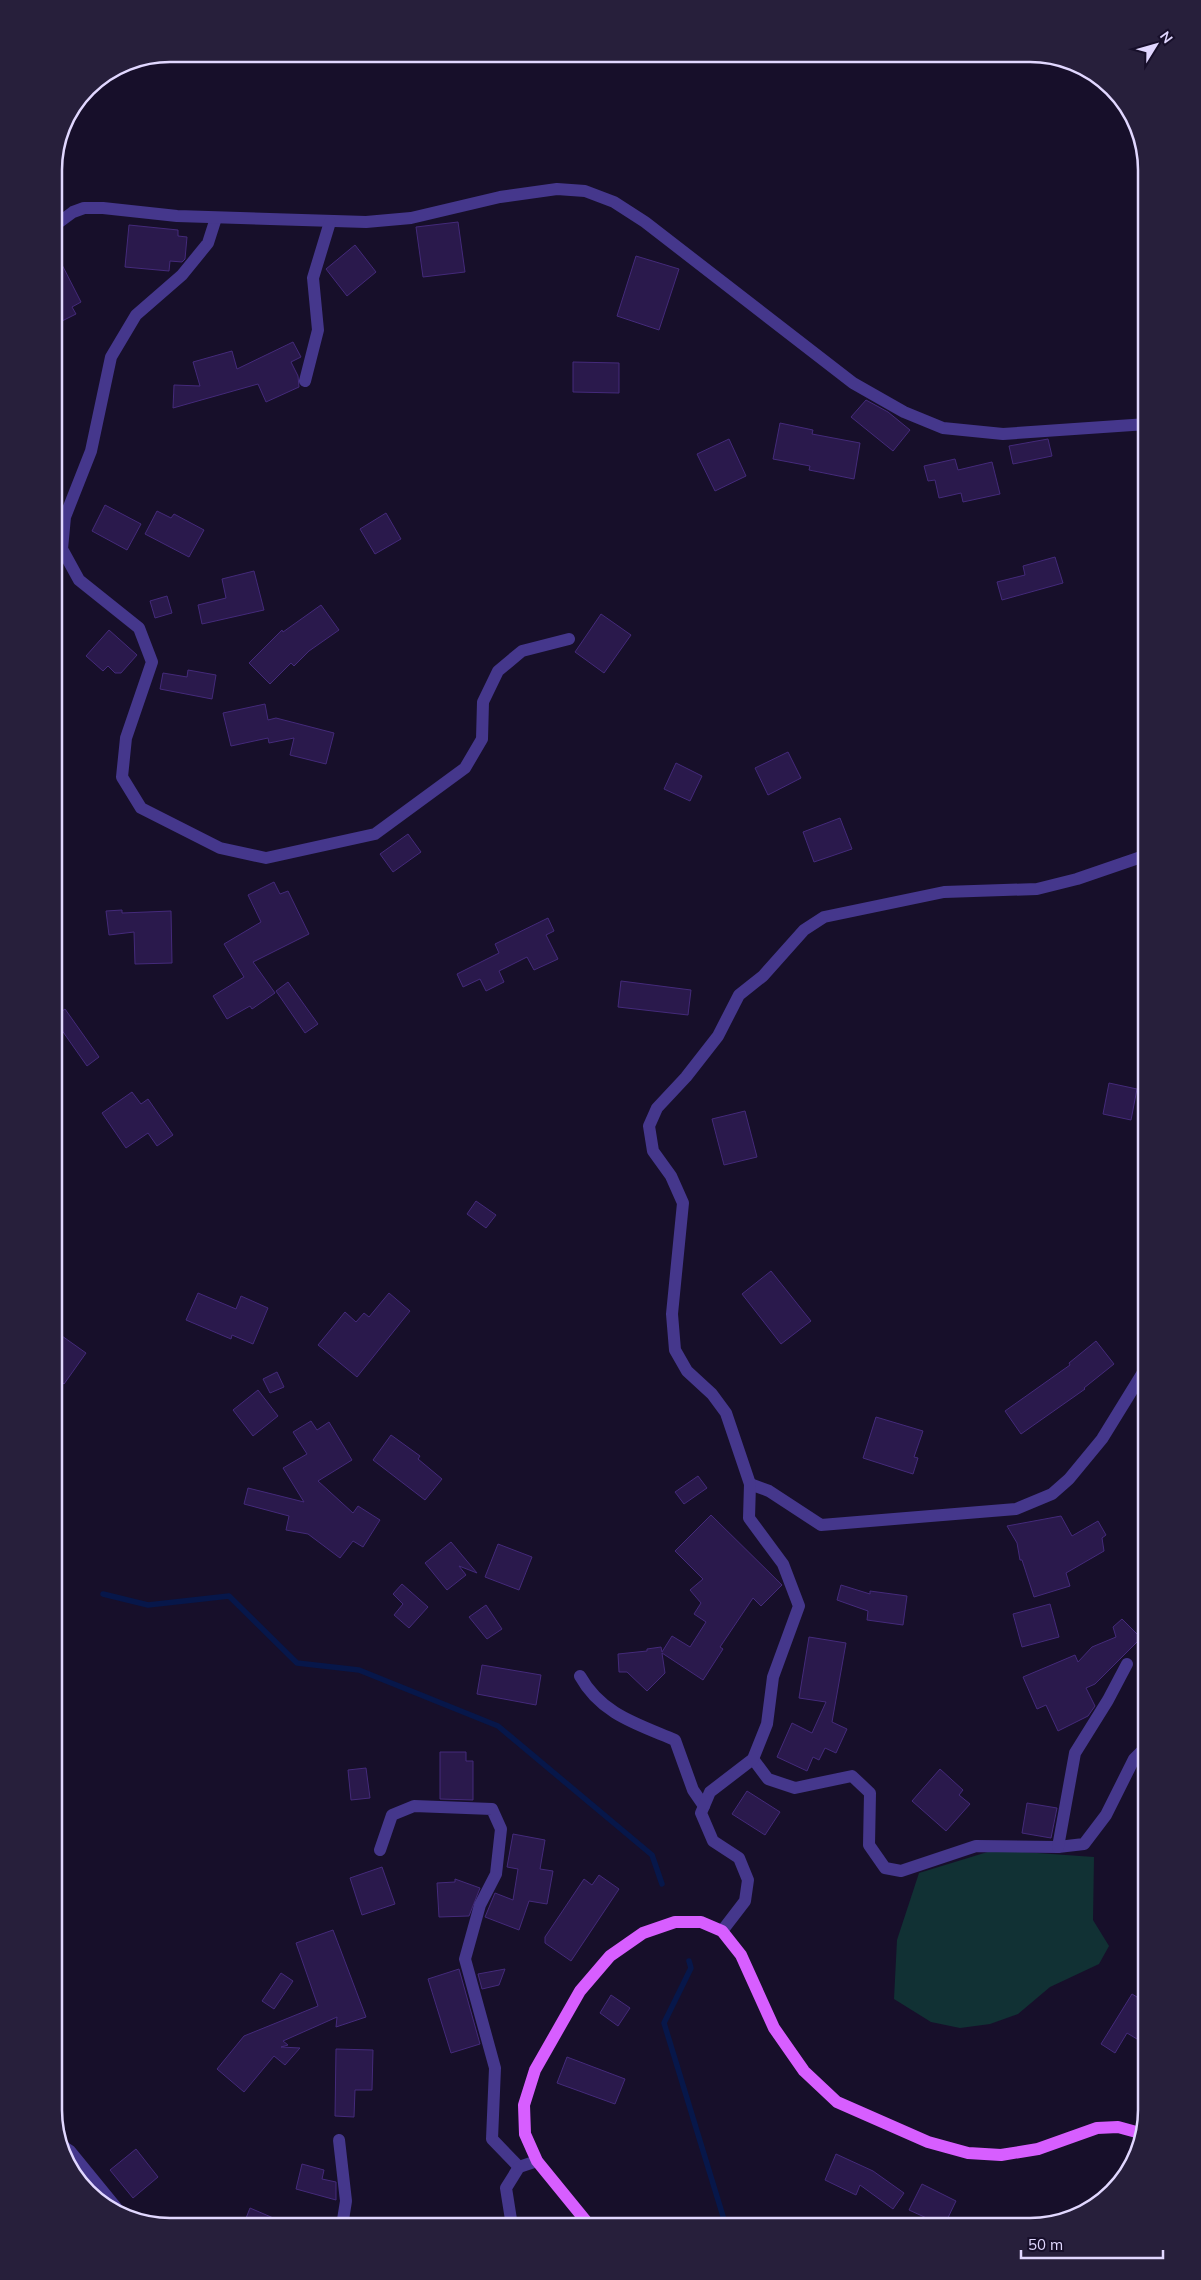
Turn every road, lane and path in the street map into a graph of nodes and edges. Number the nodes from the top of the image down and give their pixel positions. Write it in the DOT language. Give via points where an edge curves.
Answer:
graph roads {
  1 [pos="216,218"];
  2 [pos="63,219"];
  3 [pos="330,222"];
  4 [pos="305,381"];
  5 [pos="1138,425"];
  6 [pos="63,540"];
  7 [pos="63,550"];
  8 [pos="569,639"];
  9 [pos="1138,858"];
  10 [pos="1138,1381"];
  11 [pos="750,1484"];
  12 [pos="1127,1664"];
  13 [pos="580,1676"];
  14 [pos="1138,1755"];
  15 [pos="753,1759"];
  16 [pos="704,1806"];
  17 [pos="1058,1847"];
  18 [pos="380,1850"];
  19 [pos="722,1931"];
  20 [pos="1136,2132"];
  21 [pos="339,2140"];
  22 [pos="73,2154"];
  23 [pos="537,2161"];
  24 [pos="519,2166"];
  25 [pos="106,2196"];
  26 [pos="343,2217"];
  27 [pos="511,2217"];
  28 [pos="583,2217"];
  1 -- 2 [label="street" via="84,208"];
  1 -- 3 [label="street"];
  1 -- 6 [label="street" via="208,242 182,275 136,315 112,357 91,451 65,517"];
  3 -- 4 [label="street" via="313,278 318,330"];
  3 -- 5 [label="street" via="411,218 500,197 557,189 586,191 614,202 645,222 852,383 904,412 943,428 1003,434"];
  7 -- 8 [label="street" via="79,580 139,628 152,662 126,738 122,777 141,808 220,848 266,858 375,834 465,768 482,738 483,702 498,670 522,651"];
  9 -- 11 [label="street" via="1037,889 944,892 824,917 804,930 763,976 739,995 718,1036 657,1108 649,1126 653,1151 671,1176 683,1202 672,1314 675,1350 687,1371 712,1394 726,1413"];
  10 -- 11 [label="street" via="1102,1439 1069,1479 1052,1494 1016,1509 821,1525 769,1491"];
  11 -- 15 [label="street" via="749,1518 783,1564 799,1606 773,1677 767,1724"];
  12 -- 17 [label="street" via="1075,1753"];
  13 -- 16 [label="street" via="588,1690 616,1715 675,1740 693,1790"];
  14 -- 17 [label="street" via="1106,1814 1084,1844"];
  15 -- 16 [label="street" via="710,1792"];
  15 -- 17 [label="street" via="768,1779 795,1788 852,1776 870,1792 869,1845 885,1868 901,1871 976,1846"];
  16 -- 19 [label="street" via="701,1813 713,1841 739,1858 748,1880 745,1901"];
  18 -- 24 [label="street" via="392,1815 414,1806 492,1809 501,1829 496,1874 480,1905 465,1959 495,2068 492,2139"];
  19 -- 20 [label="main road" via="741,1955 774,2028 804,2071 838,2102 928,2142 968,2153 1001,2156 1038,2149 1097,2128 1118,2127"];
  19 -- 23 [label="main road" via="701,1922 675,1922 643,1934 610,1956 580,1991 535,2070 524,2105 525,2134"];
  21 -- 26 [label="street" via="346,2201"];
  22 -- 25 [label="street"];
  23 -- 24 [label="street"];
  23 -- 28 [label="main road"];
  24 -- 27 [label="street" via="506,2188"];
}
